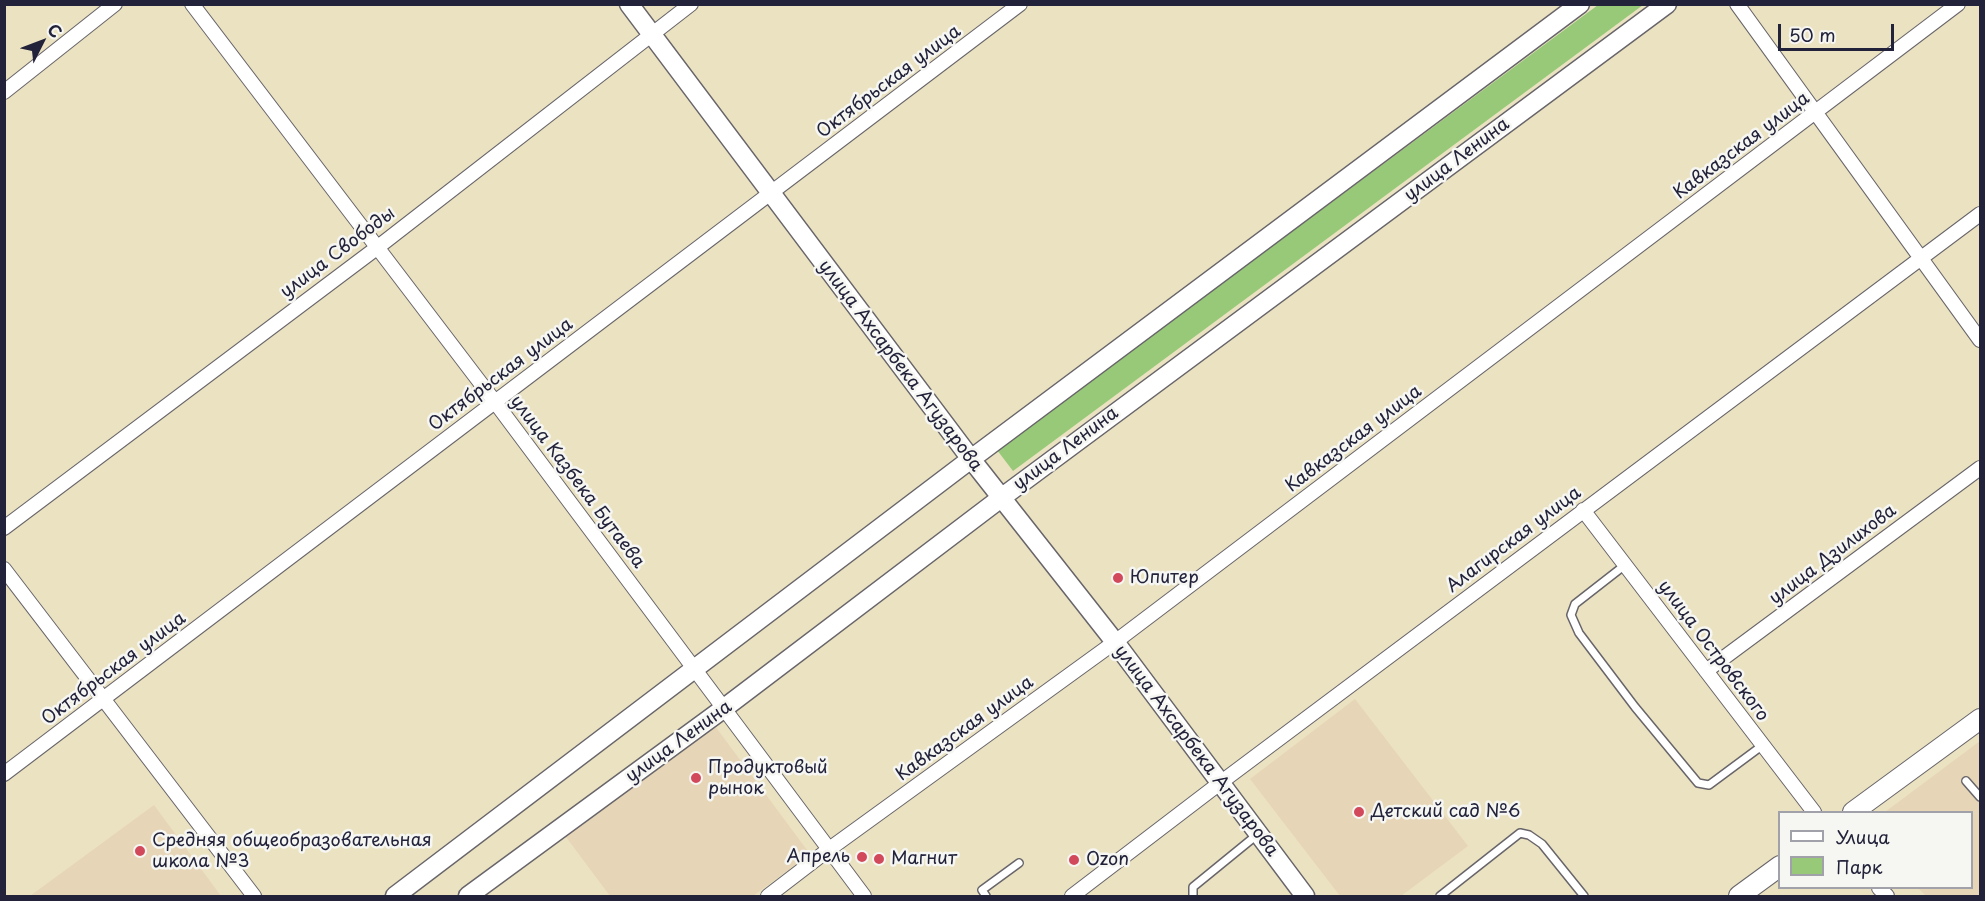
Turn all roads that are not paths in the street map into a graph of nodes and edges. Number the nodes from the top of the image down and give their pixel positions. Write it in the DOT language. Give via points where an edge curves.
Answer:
graph roads {
  1 [pos="115,4"];
  2 [pos="192,4"];
  3 [pos="629,4"];
  4 [pos="692,4"];
  5 [pos="1020,4"];
  6 [pos="1580,4"];
  7 [pos="1666,4"];
  8 [pos="1737,4"];
  9 [pos="1958,4"];
  10 [pos="652,35"];
  11 [pos="4,92"];
  12 [pos="1815,113"];
  13 [pos="771,195"];
  14 [pos="1980,214"];
  15 [pos="378,247"];
  16 [pos="1922,259"];
  17 [pos="1980,340"];
  18 [pos="495,402"];
  19 [pos="971,459"];
  20 [pos="1980,468"];
  21 [pos="1001,498"];
  22 [pos="1584,510"];
  23 [pos="4,528"];
  24 [pos="1625,565"];
  25 [pos="4,569"];
  26 [pos="1115,642"];
  27 [pos="694,670"];
  28 [pos="1706,671"];
  29 [pos="104,699"];
  30 [pos="723,709"];
  31 [pos="1980,719"];
  32 [pos="1763,745"];
  33 [pos="4,774"];
  34 [pos="1966,781"];
  35 [pos="1220,783"];
  36 [pos="1980,797"];
  37 [pos="1812,811"];
  38 [pos="1856,811"];
  39 [pos="1258,834"];
  40 [pos="828,850"];
  41 [pos="1019,863"];
  42 [pos="1778,867"];
  43 [pos="254,897"];
  44 [pos="394,897"];
  45 [pos="468,897"];
  46 [pos="768,897"];
  47 [pos="864,897"];
  48 [pos="986,897"];
  49 [pos="1072,897"];
  50 [pos="1193,897"];
  51 [pos="1305,897"];
  52 [pos="1440,897"];
  53 [pos="1584,897"];
  54 [pos="1739,897"];
  1 -- 11 [label="street"];
  2 -- 15 [label="street, улица Казбека Бутаева"];
  3 -- 10 [label="street, улица Ахсарбека Агузарова"];
  4 -- 10 [label="street, улица Свободы"];
  5 -- 13 [label="street, Октябрьская улица"];
  6 -- 19 [label="street"];
  7 -- 21 [label="street, улица Ленина"];
  8 -- 12 [label="street"];
  9 -- 12 [label="street, Кавказская улица"];
  10 -- 13 [label="street, улица Ахсарбека Агузарова"];
  10 -- 15 [label="street, улица Свободы"];
  12 -- 16 [label="street"];
  12 -- 26 [label="street, Кавказская улица"];
  13 -- 18 [label="street, Октябрьская улица"];
  13 -- 19 [label="street, улица Ахсарбека Агузарова"];
  14 -- 16 [label="street, Алагирская улица"];
  15 -- 18 [label="street, улица Казбека Бутаева"];
  15 -- 23 [label="street, улица Свободы"];
  16 -- 17 [label="street"];
  16 -- 22 [label="street, Алагирская улица"];
  18 -- 27 [label="street, улица Казбека Бутаева"];
  18 -- 29 [label="street, Октябрьская улица"];
  19 -- 21 [label="street, улица Ахсарбека Агузарова"];
  19 -- 27 [label="street"];
  20 -- 28 [label="street, улица Дзилихова"];
  21 -- 26 [label="street, улица Ахсарбека Агузарова"];
  21 -- 30 [label="street, улица Ленина"];
  22 -- 24 [label="street, улица Островского"];
  22 -- 35 [label="street, Алагирская улица"];
  24 -- 28 [label="street, улица Островского"];
  24 -- 32 [label="lane" via="1575,604 1571,615 1579,633 1635,707 1698,783 1709,785"];
  25 -- 29 [label="street"];
  26 -- 35 [label="street, улица Ахсарбека Агузарова"];
  26 -- 40 [label="street, Кавказская улица"];
  27 -- 30 [label="street, улица Казбека Бутаева"];
  27 -- 44 [label="street"];
  28 -- 32 [label="street, улица Островского"];
  29 -- 33 [label="street, Октябрьская улица"];
  29 -- 43 [label="street"];
  30 -- 40 [label="street, улица Казбека Бутаева"];
  30 -- 45 [label="street, улица Ленина"];
  31 -- 38 [label="main road"];
  32 -- 37 [label="street, улица Островского"];
  34 -- 36 [label="lane"];
  35 -- 39 [label="street, улица Ахсарбека Агузарова"];
  35 -- 49 [label="street, Алагирская улица"];
  39 -- 50 [label="lane" via="1193,887"];
  39 -- 51 [label="street, улица Ахсарбека Агузарова"];
  40 -- 46 [label="street, Кавказская улица"];
  40 -- 47 [label="street, улица Казбека Бутаева"];
  41 -- 48 [label="lane" via="982,890"];
  42 -- 54 [label="main road"];
  52 -- 53 [label="lane" via="1520,833 1542,844"];
}
